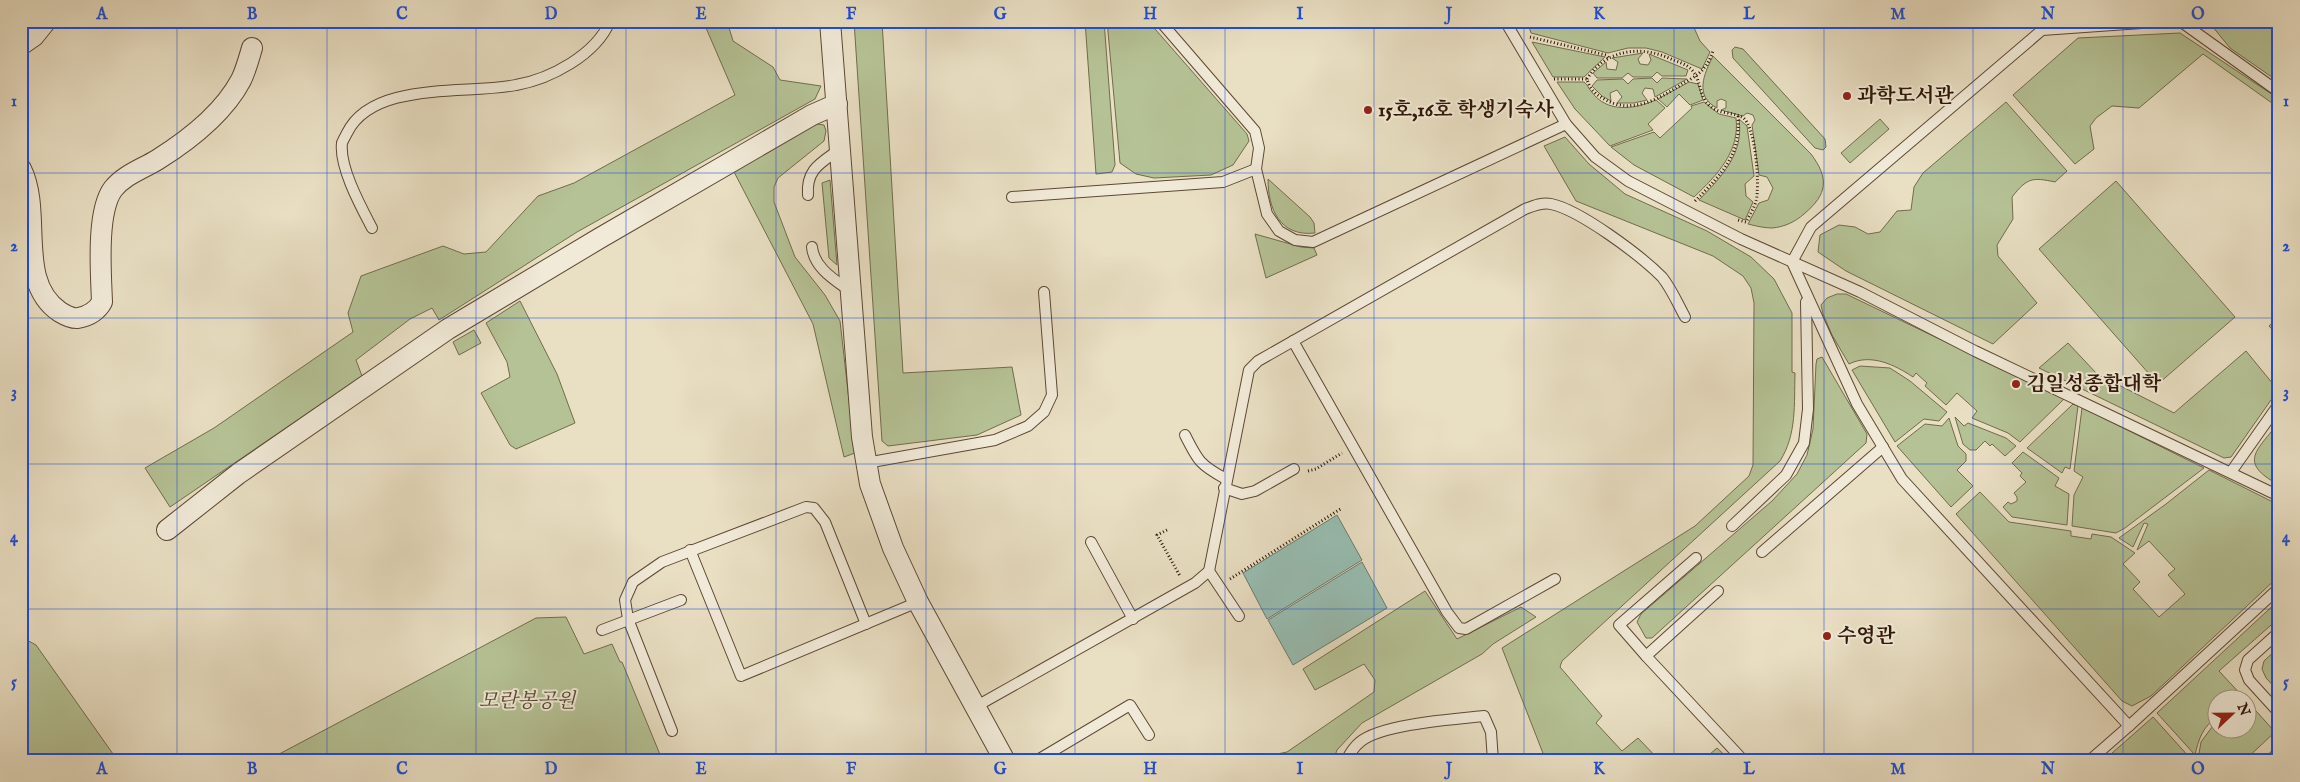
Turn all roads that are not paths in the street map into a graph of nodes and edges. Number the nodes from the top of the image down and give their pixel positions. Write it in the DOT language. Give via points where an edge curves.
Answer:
graph roads {
  1 [pos="46,21"];
  2 [pos="610,21"];
  3 [pos="830,21"];
  4 [pos="1160,21"];
  5 [pos="1505,21"];
  6 [pos="2170,21"];
  7 [pos="2180,21"];
  8 [pos="21,45"];
  9 [pos="252,48"];
  10 [pos="2279,92"];
  11 [pos="837,104"];
  12 [pos="1566,124"];
  13 [pos="840,149"];
  14 [pos="21,168"];
  15 [pos="1256,169"];
  16 [pos="808,195"];
  17 [pos="1012,197"];
  18 [pos="372,228"];
  19 [pos="812,247"];
  20 [pos="1792,262"];
  21 [pos="850,291"];
  22 [pos="1044,292"];
  23 [pos="1806,296"];
  24 [pos="1685,317"];
  25 [pos="1293,341"];
  26 [pos="2279,404"];
  27 [pos="1185,435"];
  28 [pos="1883,447"];
  29 [pos="866,463"];
  30 [pos="1294,469"];
  31 [pos="2231,472"];
  32 [pos="1225,484"];
  33 [pos="2279,496"];
  34 [pos="1732,526"];
  35 [pos="167,530"];
  36 [pos="1091,542"];
  37 [pos="690,550"];
  38 [pos="1762,552"];
  39 [pos="1696,558"];
  40 [pos="1209,571"];
  41 [pos="1555,579"];
  42 [pos="2279,588"];
  43 [pos="1718,591"];
  44 [pos="681,600"];
  45 [pos="918,602"];
  46 [pos="1239,616"];
  47 [pos="628,619"];
  48 [pos="1132,619"];
  49 [pos="866,624"];
  50 [pos="602,630"];
  51 [pos="2279,632"];
  52 [pos="1646,656"];
  53 [pos="975,707"];
  54 [pos="2279,713"];
  55 [pos="2129,726"];
  56 [pos="672,731"];
  57 [pos="1149,735"];
  58 [pos="1005,761"];
  59 [pos="1036,761"];
  60 [pos="1346,761"];
  61 [pos="1493,761"];
  62 [pos="1744,761"];
  63 [pos="2089,761"];
  1 -- 8 [label="street" via="34,36"];
  2 -- 18 [label="lane" via="607,29 582,56 544,76 515,85 433,90 380,103 353,120 342,143 348,179"];
  3 -- 11 [label="street"];
  4 -- 15 [label="lane" via="1255,131 1259,148"];
  5 -- 12 [label="lane"];
  6 -- 20 [label="lane" via="2042,30 1811,227"];
  7 -- 10 [label="lane"];
  9 -- 14 [label="street" via="242,79 226,104 184,143 128,176 112,190 102,231 102,302 99,309 87,316 75,318 62,313 47,303 41,293 34,275 28,183"];
  11 -- 13 [label="street"];
  11 -- 35 [label="street" via="812,115 448,329 238,474"];
  12 -- 15 [label="lane" via="1313,242 1295,240 1279,231 1267,214"];
  12 -- 20 [label="lane" via="1595,157 1628,181"];
  13 -- 16 [label="lane" via="810,175"];
  13 -- 21 [label="street"];
  15 -- 17 [label="lane" via="1223,182"];
  19 -- 21 [label="lane" via="816,261 826,274"];
  20 -- 23 [label="lane"];
  20 -- 31 [label="lane"];
  21 -- 29 [label="street"];
  22 -- 29 [label="lane" via="1052,395 1044,412 1028,426 995,440"];
  23 -- 28 [label="lane" via="1857,404"];
  23 -- 34 [label="lane" via="1808,409 1804,444 1786,475"];
  24 -- 25 [label="lane" via="1663,279 1627,247 1582,219 1550,204 1525,209"];
  25 -- 32 [label="lane" via="1258,361 1249,370"];
  25 -- 41 [label="lane" via="1459,628 1466,629"];
  26 -- 31 [label="lane"];
  27 -- 32 [label="lane" via="1196,457"];
  28 -- 38 [label="lane"];
  28 -- 55 [label="lane" via="1902,479"];
  29 -- 45 [label="street" via="870,484 893,548"];
  30 -- 32 [label="lane" via="1255,491 1242,494"];
  31 -- 33 [label="lane"];
  32 -- 40 [label="lane"];
  36 -- 48 [label="lane"];
  37 -- 47 [label="lane" via="662,562 633,582 625,600"];
  37 -- 49 [label="lane" via="806,507 814,508 825,522"];
  37 -- 49 [label="lane" via="740,676"];
  39 -- 52 [label="lane" via="1619,624"];
  40 -- 46 [label="lane"];
  40 -- 48 [label="lane" via="1187,588"];
  42 -- 55 [label="lane"];
  43 -- 52 [label="lane"];
  44 -- 47 [label="lane"];
  45 -- 49 [label="lane"];
  45 -- 53 [label="street"];
  47 -- 50 [label="lane"];
  47 -- 56 [label="lane"];
  48 -- 53 [label="lane"];
  51 -- 54 [label="lane" via="2248,660 2244,670 2248,680"];
  52 -- 62 [label="lane"];
  53 -- 58 [label="street"];
  55 -- 63 [label="lane"];
  57 -- 59 [label="lane" via="1130,705"];
  60 -- 61 [label="lane" via="1360,742 1375,734 1416,723 1484,716 1491,732"];
}
